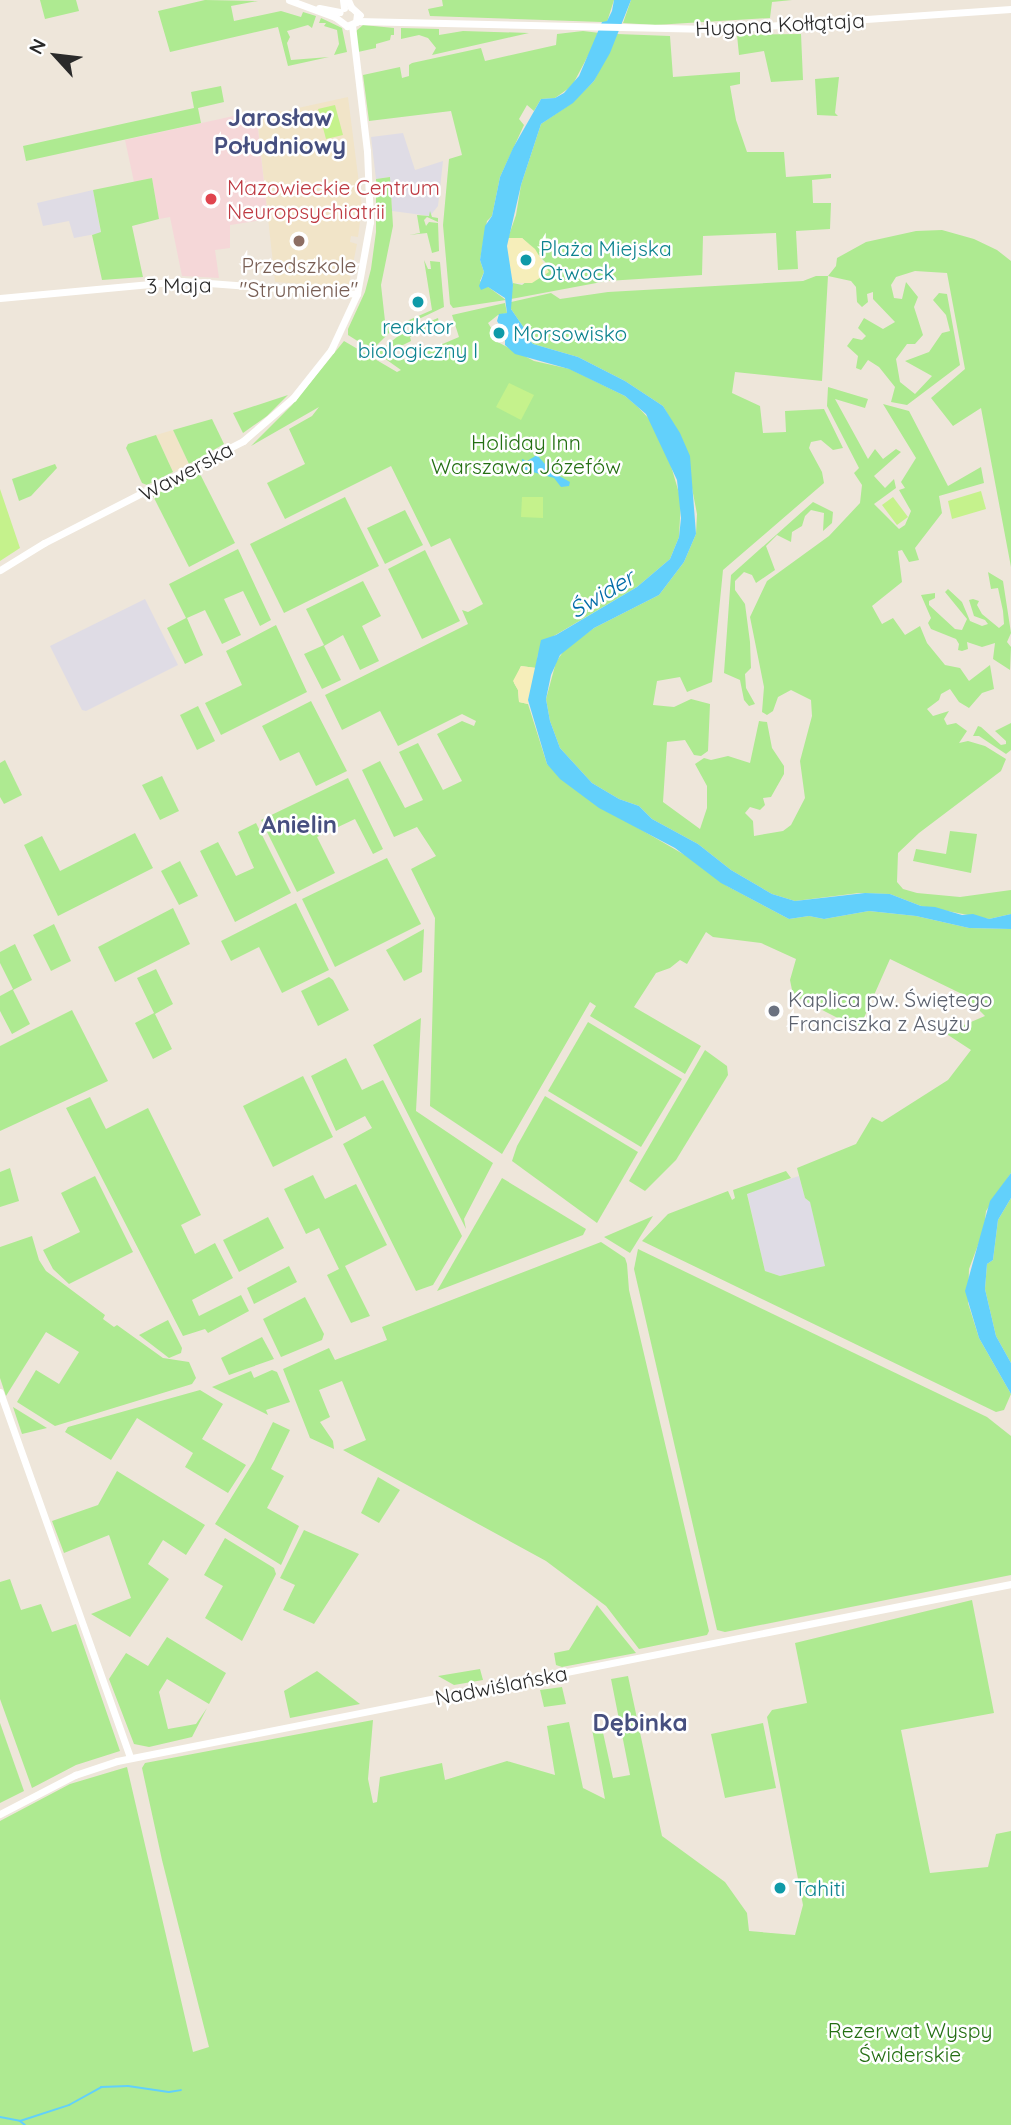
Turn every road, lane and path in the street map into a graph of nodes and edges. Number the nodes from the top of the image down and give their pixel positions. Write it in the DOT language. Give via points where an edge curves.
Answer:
graph roads {
  1 [pos="289,0"];
  2 [pos="344,8"];
  3 [pos="1011,9"];
  4 [pos="353,21"];
  5 [pos="357,294"];
  6 [pos="0,298"];
  7 [pos="0,570"];
  8 [pos="0,1392"];
  9 [pos="1011,1584"];
  10 [pos="130,1758"];
  11 [pos="0,1814"];
  1 -- 2 [label="main road"];
  2 -- 4 [label="main road"];
  2 -- 4 [label="main road"];
  3 -- 4 [label="main road, Hugona Kołłątaja" via="723,29"];
  4 -- 5 [label="main road, Wawerska" via="371,201 368,248"];
  5 -- 6 [label="main road, 3 Maja" via="182,281"];
  5 -- 7 [label="main road, Wawerska" via="340,333 306,383 255,432"];
  8 -- 10 [label="main road"];
  9 -- 10 [label="main road, Nadwiślańska"];
  10 -- 11 [label="main road, Nadwiślańska" via="75,1775"];
}
